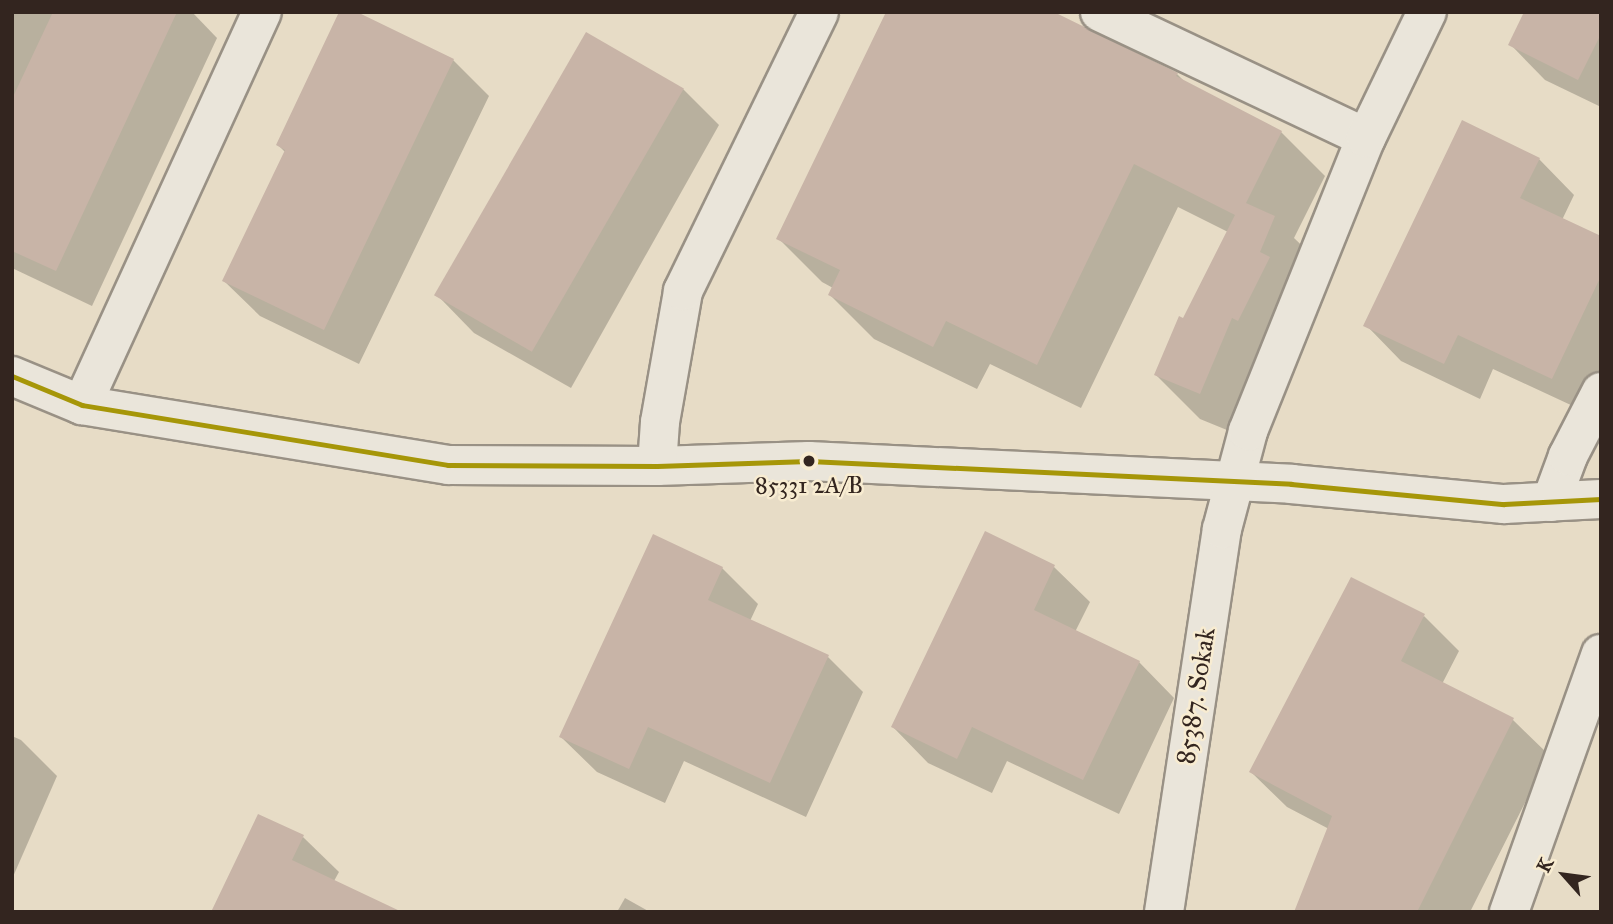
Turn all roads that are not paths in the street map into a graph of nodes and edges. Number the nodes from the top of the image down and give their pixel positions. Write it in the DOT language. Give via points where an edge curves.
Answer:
graph roads {
  1 [pos="262,12"];
  2 [pos="819,12"];
  3 [pos="1100,12"];
  4 [pos="1427,12"];
  5 [pos="1366,138"];
  6 [pos="12,376"];
  7 [pos="1601,392"];
  8 [pos="82,405"];
  9 [pos="657,466"];
  10 [pos="1234,481"];
  11 [pos="1601,499"];
  12 [pos="1551,502"];
  13 [pos="1601,654"];
  14 [pos="1164,912"];
  15 [pos="1509,912"];
  1 -- 8 [label="street"];
  2 -- 9 [label="street" via="683,291"];
  3 -- 5 [label="street"];
  4 -- 5 [label="street, 85387. Sokak"];
  5 -- 10 [label="street, 85387. Sokak" via="1248,431"];
  6 -- 8 [label="street"];
  7 -- 12 [label="street" via="1567,456"];
  8 -- 9 [label="street" via="448,465"];
  9 -- 10 [label="street" via="809,461"];
  10 -- 12 [label="street" via="1504,504"];
  10 -- 14 [label="street, 85387. Sokak" via="1222,529"];
  11 -- 12 [label="street"];
  13 -- 15 [label="street"];
}
